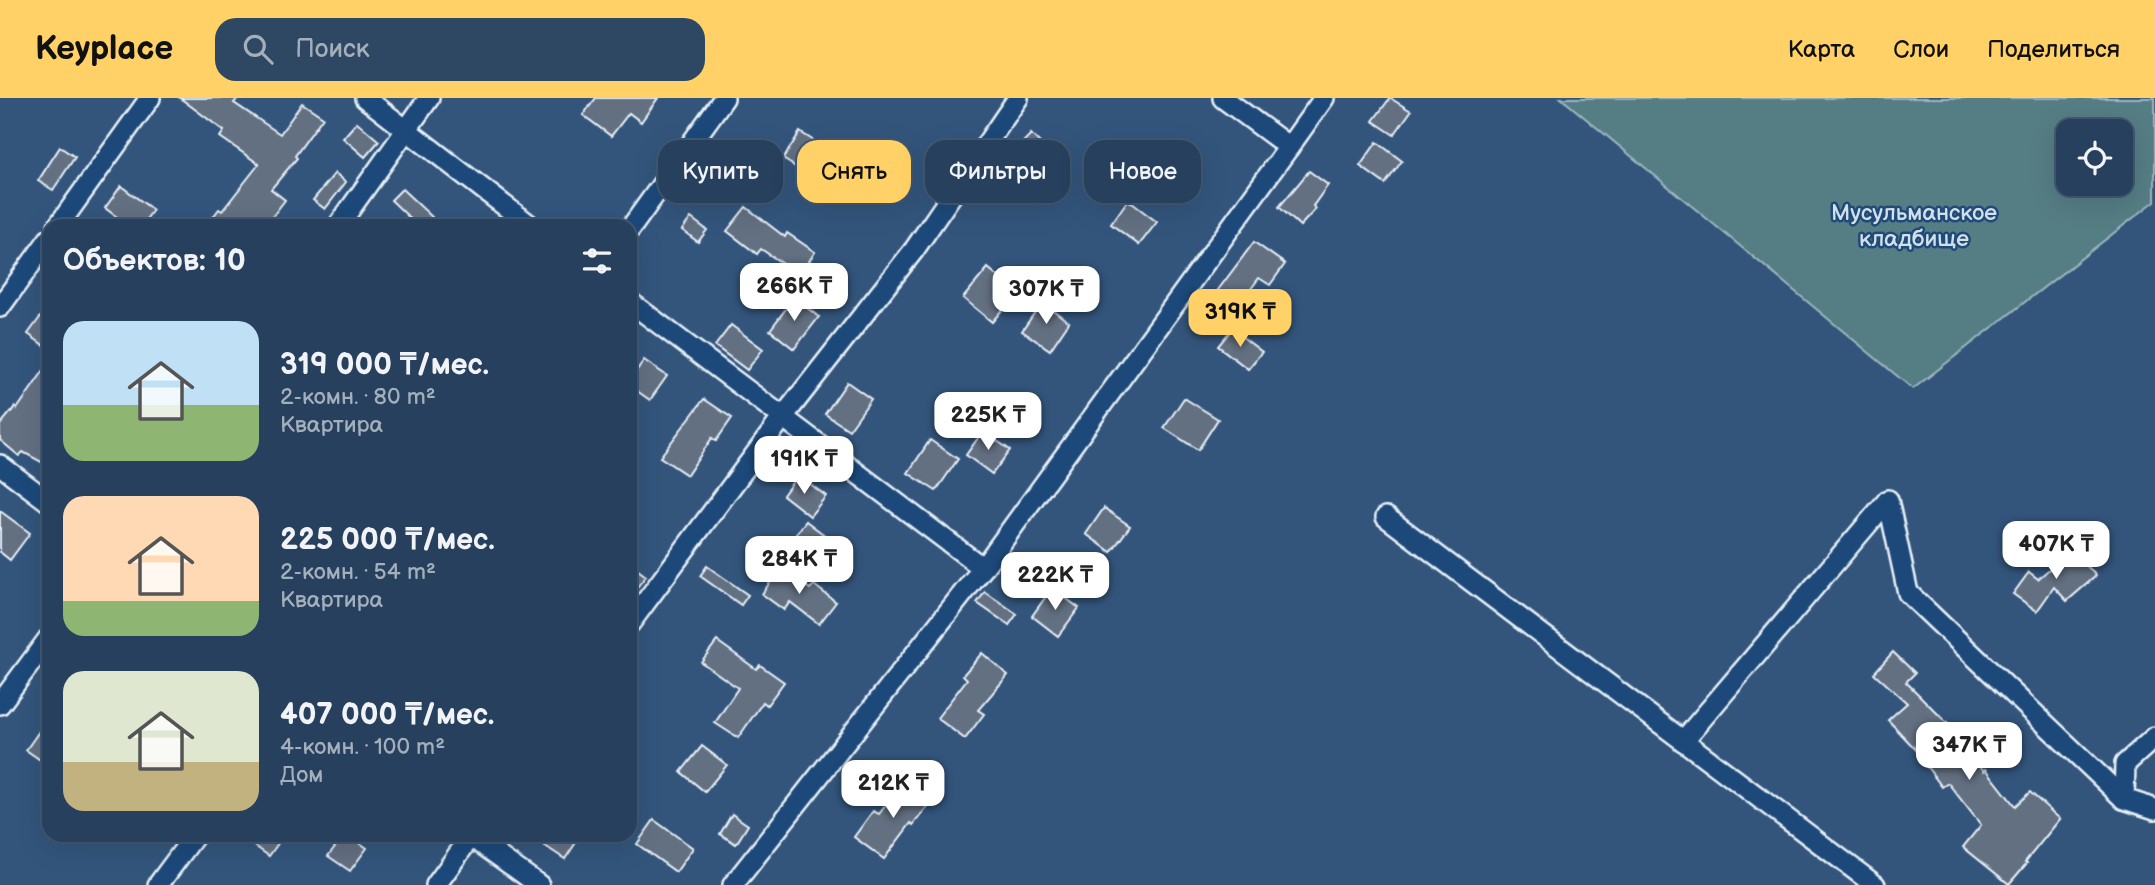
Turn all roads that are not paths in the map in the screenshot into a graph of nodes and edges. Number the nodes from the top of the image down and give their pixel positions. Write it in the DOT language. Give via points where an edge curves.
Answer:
graph roads {
  1 [pos="150,98"];
  2 [pos="365,98"];
  3 [pos="429,98"];
  4 [pos="724,98"];
  5 [pos="1018,98"];
  6 [pos="1223,98"];
  7 [pos="1324,98"];
  8 [pos="405,128"];
  9 [pos="1289,147"];
  10 [pos="63,219"];
  11 [pos="343,219"];
  12 [pos="522,219"];
  13 [pos="637,219"];
  14 [pos="42,249"];
  15 [pos="0,307"];
  16 [pos="637,307"];
  17 [pos="783,417"];
  18 [pos="0,465"];
  19 [pos="42,497"];
  20 [pos="1386,517"];
  21 [pos="983,568"];
  22 [pos="637,614"];
  23 [pos="42,647"];
  24 [pos="0,704"];
  25 [pos="2155,737"];
  26 [pos="1684,741"];
  27 [pos="2124,799"];
  28 [pos="2155,809"];
  29 [pos="190,842"];
  30 [pos="466,842"];
  31 [pos="481,842"];
  32 [pos="159,885"];
  33 [pos="436,885"];
  34 [pos="539,885"];
  35 [pos="733,885"];
  36 [pos="1875,885"];
  1 -- 10 [label="street"];
  2 -- 8 [label="street"];
  3 -- 8 [label="street"];
  4 -- 13 [label="street"];
  5 -- 17 [label="street" via="914,250"];
  6 -- 9 [label="street"];
  7 -- 9 [label="street"];
  8 -- 11 [label="street"];
  8 -- 12 [label="street"];
  9 -- 21 [label="street"];
  14 -- 15 [label="street"];
  16 -- 17 [label="street"];
  17 -- 21 [label="street"];
  17 -- 22 [label="street"];
  18 -- 19 [label="street"];
  20 -- 26 [label="street"];
  21 -- 35 [label="street"];
  23 -- 24 [label="street"];
  25 -- 27 [label="street" via="2126,765"];
  26 -- 27 [label="street" via="1888,500 1908,593"];
  26 -- 36 [label="street"];
  27 -- 28 [label="street"];
  29 -- 32 [label="street"];
  30 -- 33 [label="street"];
  31 -- 34 [label="street"];
}
